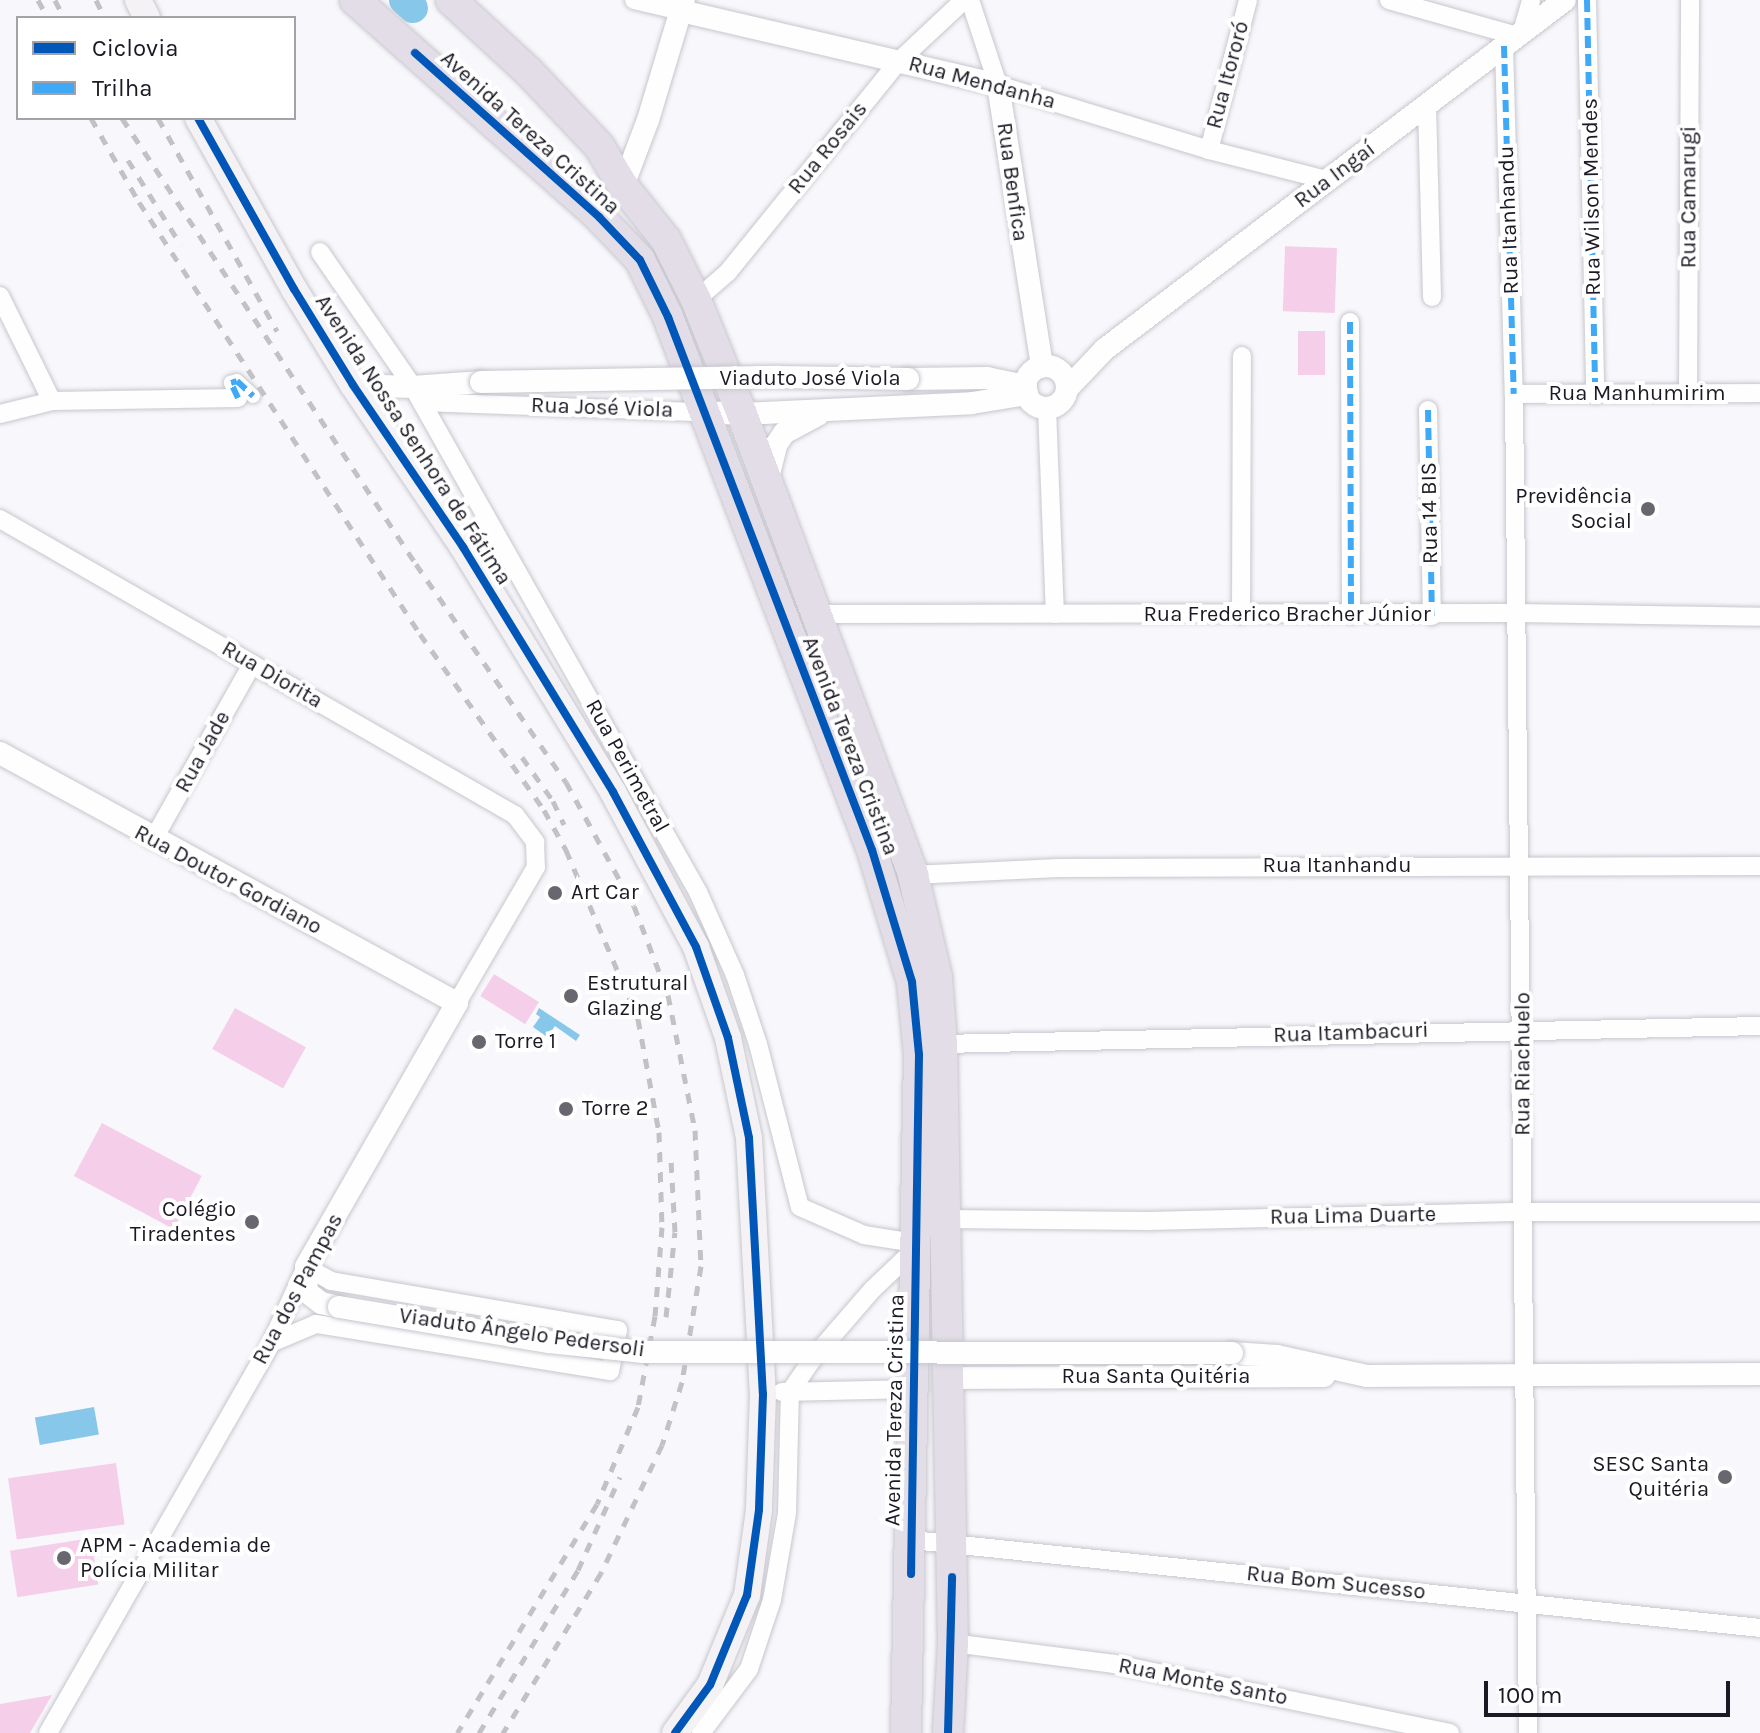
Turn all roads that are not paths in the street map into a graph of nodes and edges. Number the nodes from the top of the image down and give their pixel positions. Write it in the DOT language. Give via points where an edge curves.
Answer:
graph roads {
  1 [pos="355,0"];
  2 [pos="451,0"];
  3 [pos="634,0"];
  4 [pos="964,0"];
  5 [pos="970,0"];
  6 [pos="1248,0"];
  7 [pos="1389,0"];
  8 [pos="1531,0"];
  9 [pos="1587,0"];
  10 [pos="1690,0"];
  11 [pos="1561,1"];
  12 [pos="682,6"];
  13 [pos="1514,38"];
  14 [pos="899,61"];
  15 [pos="998,85"];
  16 [pos="1428,115"];
  17 [pos="199,120"];
  18 [pos="1209,150"];
  19 [pos="1327,180"];
  20 [pos="623,186"];
  21 [pos="320,252"];
  22 [pos="0,296"];
  23 [pos="1432,297"];
  24 [pos="696,300"];
  25 [pos="1350,322"];
  26 [pos="1242,356"];
  27 [pos="1055,375"];
  28 [pos="353,385"];
  29 [pos="1026,390"];
  30 [pos="1760,393"];
  31 [pos="1514,394"];
  32 [pos="1688,394"];
  33 [pos="417,395"];
  34 [pos="1595,395"];
  35 [pos="246,397"];
  36 [pos="52,401"];
  37 [pos="1047,408"];
  38 [pos="830,410"];
  39 [pos="1428,410"];
  40 [pos="701,412"];
  41 [pos="0,414"];
  42 [pos="742,414"];
  43 [pos="767,482"];
  44 [pos="0,519"];
  45 [pos="1517,613"];
  46 [pos="814,614"];
  47 [pos="1055,614"];
  48 [pos="1241,615"];
  49 [pos="1351,615"];
  50 [pos="1432,616"];
  51 [pos="1760,617"];
  52 [pos="252,664"];
  53 [pos="0,753"];
  54 [pos="153,840"];
  55 [pos="535,842"];
  56 [pos="1520,865"];
  57 [pos="1760,866"];
  58 [pos="913,875"];
  59 [pos="457,1003"];
  60 [pos="1760,1026"];
  61 [pos="1523,1029"];
  62 [pos="942,1044"];
  63 [pos="1523,1212"];
  64 [pos="1760,1212"];
  65 [pos="946,1219"];
  66 [pos="915,1246"];
  67 [pos="306,1267"];
  68 [pos="330,1305"];
  69 [pos="271,1343"];
  70 [pos="1232,1353"];
  71 [pos="1526,1374"];
  72 [pos="1760,1374"];
  73 [pos="1367,1376"];
  74 [pos="945,1378"];
  75 [pos="915,1389"];
  76 [pos="790,1392"];
  77 [pos="763,1394"];
  78 [pos="912,1540"];
  79 [pos="951,1543"];
  80 [pos="1528,1604"];
  81 [pos="1760,1628"];
  82 [pos="953,1643"];
  83 [pos="1443,1732"];
  84 [pos="48,1733"];
  85 [pos="675,1733"];
  86 [pos="701,1733"];
  87 [pos="906,1733"];
  88 [pos="948,1733"];
  89 [pos="1528,1733"];
  1 -- 40 [label="highway, Avenida Tereza Cristina" via="599,217 640,260 668,317"];
  2 -- 20 [label="highway, Avenida Tereza Cristina" via="599,146"];
  3 -- 12 [label="street, Rua Mendanha"];
  4 -- 14 [label="street, Rua Rosais"];
  5 -- 15 [label="street, Rua Benfica"];
  6 -- 18 [label="street, Rua Itororó"];
  7 -- 13 [label="street"];
  8 -- 13 [label="street"];
  9 -- 34 [label="street, Rua Wilson Mendes"];
  10 -- 32 [label="street, Rua Camarugi"];
  11 -- 13 [label="street, Rua Ingaí"];
  12 -- 14 [label="street, Rua Mendanha"];
  12 -- 20 [label="street"];
  13 -- 16 [label="street, Rua Ingaí"];
  13 -- 31 [label="street, Rua Itanhandu"];
  14 -- 15 [label="street, Rua Mendanha"];
  14 -- 24 [label="street, Rua Rosais" via="728,272"];
  15 -- 18 [label="street, Rua Mendanha"];
  15 -- 27 [label="street, Rua Benfica"];
  16 -- 19 [label="street, Rua Ingaí"];
  16 -- 23 [label="street"];
  17 -- 28 [label="main road, Avenida Nossa Senhora de Fátima"];
  18 -- 19 [label="street, Rua Mendanha"];
  19 -- 27 [label="street, Rua Ingaí" via="1105,349"];
  20 -- 24 [label="highway, Avenida Tereza Cristina" via="666,240"];
  21 -- 33 [label="street, Rua Perimetral"];
  22 -- 36 [label="street"];
  24 -- 42 [label="highway, Avenida Tereza Cristina"];
  25 -- 49 [label="street"];
  26 -- 48 [label="street"];
  27 -- 29 [label="street" via="1030,375"];
  27 -- 37 [label="street" via="1062,402"];
  28 -- 33 [label="street, Viaduto José Viola"];
  28 -- 77 [label="main road, Avenida Nossa Senhora de Fátima" via="463,547 596,765 696,947 728,1038 749,1138"];
  29 -- 33 [label="street, Viaduto José Viola, bridge" via="987,378 779,377 481,382"];
  29 -- 37 [label="street" via="1035,405"];
  29 -- 38 [label="street, Rua José Viola" via="972,403"];
  30 -- 32 [label="street, Rua Manhumirim"];
  31 -- 34 [label="street, Rua Manhumirim"];
  31 -- 45 [label="street, Rua Riachuelo"];
  32 -- 34 [label="street, Rua Manhumirim"];
  33 -- 40 [label="street, Rua José Viola"];
  33 -- 66 [label="street, Rua Perimetral" via="698,892 758,1044 800,1207 864,1235"];
  35 -- 36 [label="street"];
  36 -- 41 [label="street"];
  37 -- 47 [label="street"];
  38 -- 42 [label="street, Rua José Viola"];
  38 -- 43 [label="street, Rua José Viola" via="784,433"];
  39 -- 50 [label="street, Rua 14 BIS"];
  40 -- 42 [label="street, Rua José Viola"];
  40 -- 66 [label="highway, Avenida Tereza Cristina" via="872,850 912,982 919,1055"];
  42 -- 43 [label="highway, Avenida Tereza Cristina"];
  43 -- 46 [label="highway, Avenida Tereza Cristina"];
  44 -- 52 [label="street, Rua Diorita"];
  45 -- 50 [label="street, Rua Frederico Bracher Júnior"];
  45 -- 51 [label="street, Rua Frederico Bracher Júnior"];
  45 -- 56 [label="street, Rua Riachuelo"];
  46 -- 47 [label="street, Rua Frederico Bracher Júnior"];
  46 -- 58 [label="highway, Avenida Tereza Cristina"];
  47 -- 48 [label="street, Rua Frederico Bracher Júnior"];
  48 -- 49 [label="street, Rua Frederico Bracher Júnior"];
  49 -- 50 [label="street, Rua Frederico Bracher Júnior"];
  52 -- 54 [label="street, Rua Jade"];
  52 -- 55 [label="street, Rua Diorita" via="515,815"];
  53 -- 54 [label="street, Rua Doutor Gordiano"];
  54 -- 59 [label="street, Rua Doutor Gordiano"];
  55 -- 59 [label="street, Rua dos Pampas" via="536,867"];
  56 -- 57 [label="street, Rua Itanhandu"];
  56 -- 58 [label="street, Rua Itanhandu" via="1058,868"];
  56 -- 61 [label="street, Rua Riachuelo"];
  58 -- 62 [label="highway, Avenida Tereza Cristina" via="937,977"];
  59 -- 67 [label="street, Rua dos Pampas"];
  60 -- 61 [label="street, Rua Itambacuri"];
  61 -- 62 [label="street, Rua Itambacuri"];
  61 -- 63 [label="street, Rua Riachuelo"];
  62 -- 65 [label="highway, Avenida Tereza Cristina"];
  63 -- 64 [label="street, Rua Lima Duarte"];
  63 -- 65 [label="street, Rua Lima Duarte" via="1148,1221"];
  63 -- 71 [label="street, Rua Riachuelo"];
  65 -- 74 [label="highway, Avenida Tereza Cristina"];
  66 -- 75 [label="highway, Avenida Tereza Cristina"];
  66 -- 76 [label="street" via="814,1357"];
  67 -- 68 [label="street" via="307,1292"];
  67 -- 69 [label="street, Rua dos Pampas"];
  67 -- 69 [label="street" via="331,1281 618,1330 610,1371 316,1324"];
  68 -- 69 [label="street" via="299,1308"];
  68 -- 70 [label="street, Viaduto Ângelo Pedersoli, bridge" via="549,1342 643,1352"];
  69 -- 84 [label="street, Rua dos Pampas"];
  70 -- 73 [label="street, Rua Santa Quitéria" via="1277,1356"];
  71 -- 72 [label="street, Rua Santa Quitéria"];
  71 -- 73 [label="street, Rua Santa Quitéria"];
  71 -- 80 [label="street, Rua Riachuelo"];
  73 -- 74 [label="street, Rua Santa Quitéria"];
  74 -- 79 [label="highway, Avenida Tereza Cristina"];
  75 -- 76 [label="street"];
  75 -- 78 [label="highway, Avenida Tereza Cristina"];
  76 -- 77 [label="street"];
  76 -- 86 [label="street" via="787,1513 772,1600 749,1669"];
  77 -- 85 [label="main road, Avenida Nossa Senhora de Fátima" via="759,1510 747,1595 710,1685"];
  78 -- 79 [label="street, Rua Bom Sucesso"];
  78 -- 87 [label="highway, Avenida Tereza Cristina"];
  79 -- 80 [label="street, Rua Bom Sucesso"];
  79 -- 82 [label="highway, Avenida Tereza Cristina"];
  80 -- 81 [label="street, Rua Bom Sucesso"];
  80 -- 89 [label="street, Rua Riachuelo"];
  82 -- 83 [label="street, Rua Monte Santo" via="1114,1664"];
  82 -- 88 [label="highway, Avenida Tereza Cristina"];
}
